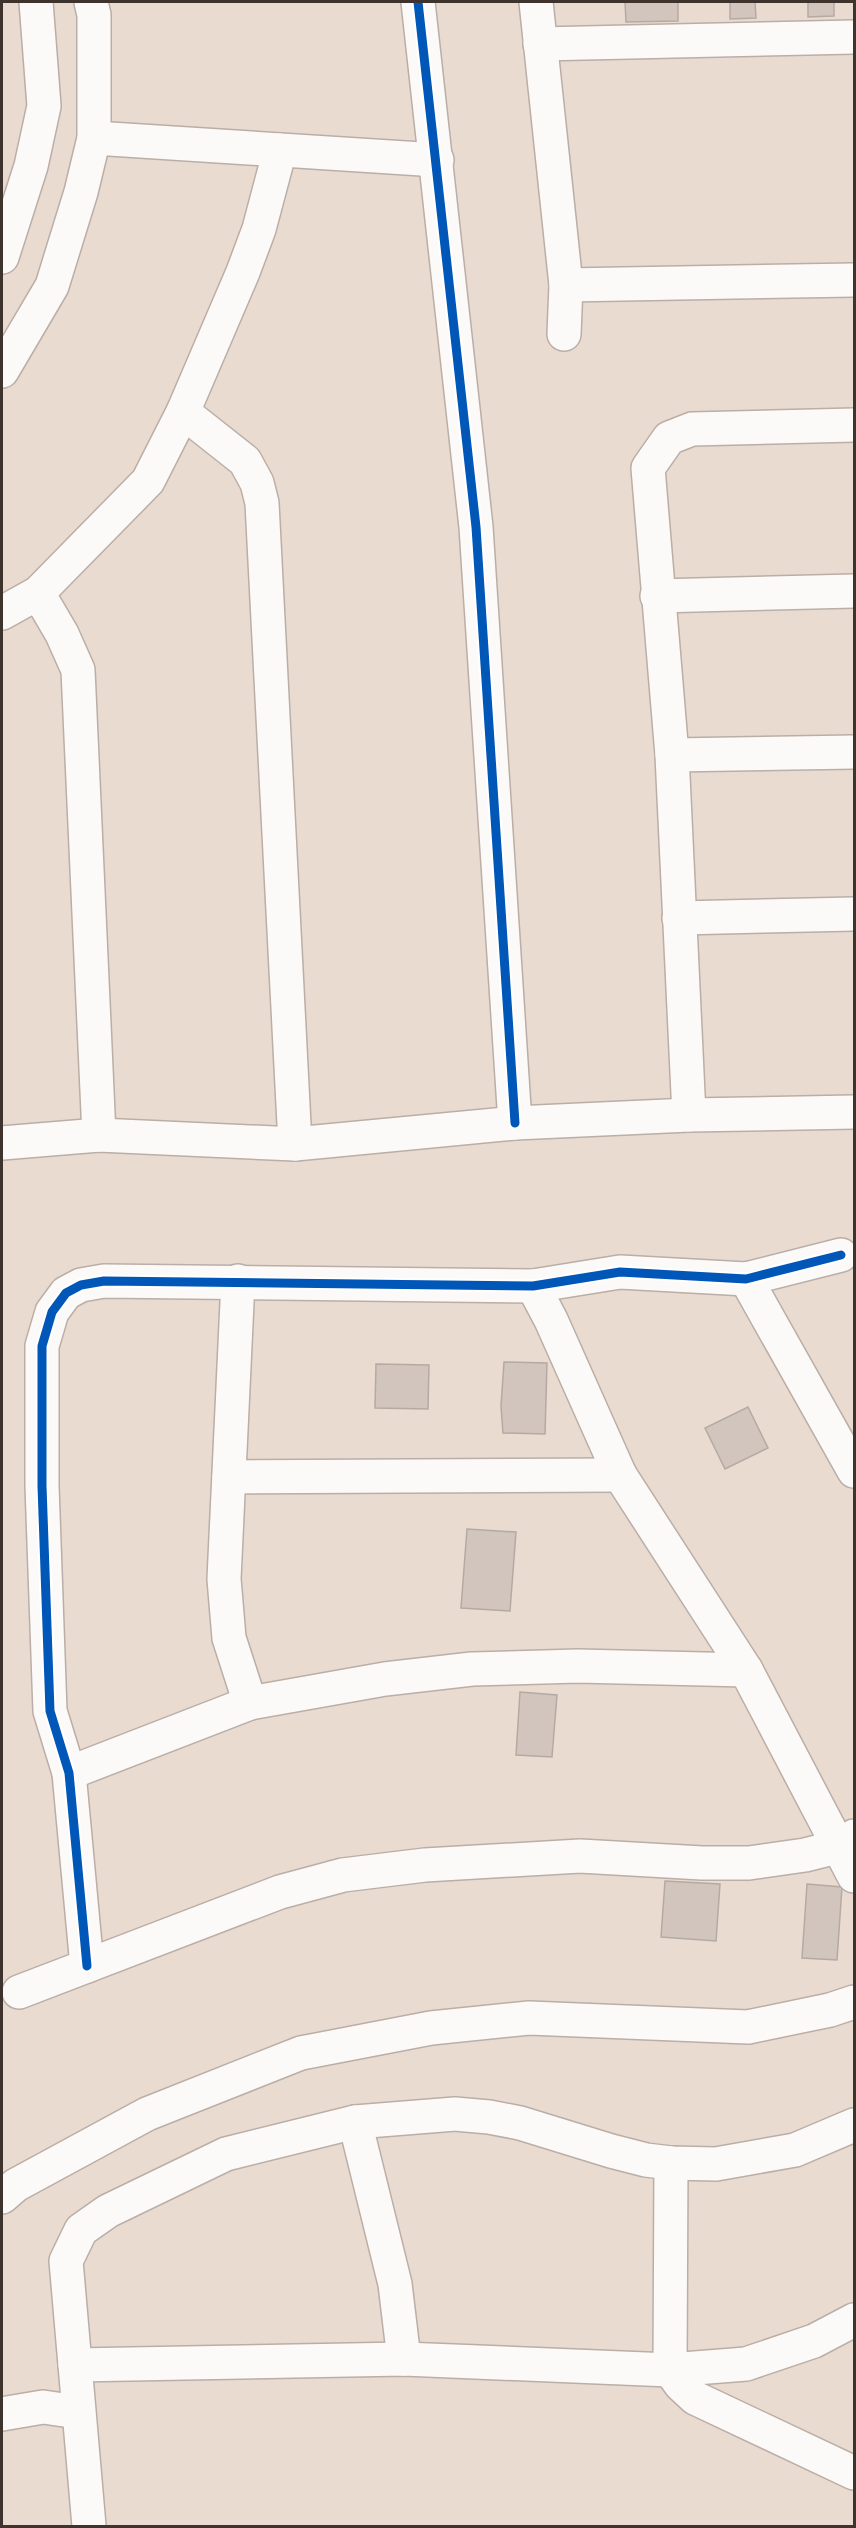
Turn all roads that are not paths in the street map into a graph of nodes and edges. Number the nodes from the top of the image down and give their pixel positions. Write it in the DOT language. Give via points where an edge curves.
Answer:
graph roads {
  1 [pos="36,2"];
  2 [pos="91,2"];
  3 [pos="418,2"];
  4 [pos="536,2"];
  5 [pos="855,38"];
  6 [pos="540,44"];
  7 [pos="94,138"];
  8 [pos="280,150"];
  9 [pos="437,160"];
  10 [pos="2,256"];
  11 [pos="855,280"];
  12 [pos="566,285"];
  13 [pos="564,334"];
  14 [pos="2,371"];
  15 [pos="183,412"];
  16 [pos="855,425"];
  17 [pos="855,591"];
  18 [pos="38,593"];
  19 [pos="657,596"];
  20 [pos="2,613"];
  21 [pos="855,752"];
  22 [pos="672,755"];
  23 [pos="855,914"];
  24 [pos="679,918"];
  25 [pos="855,1112"];
  26 [pos="689,1115"];
  27 [pos="515,1123"];
  28 [pos="99,1135"];
  29 [pos="2,1143"];
  30 [pos="295,1144"];
  31 [pos="841,1255"];
  32 [pos="746,1279"];
  33 [pos="238,1281"];
  34 [pos="533,1286"];
  35 [pos="855,1471"];
  36 [pos="620,1475"];
  37 [pos="230,1477"];
  38 [pos="746,1670"];
  39 [pos="250,1703"];
  40 [pos="69,1773"];
  41 [pos="848,1841"];
  42 [pos="855,1876"];
  43 [pos="87,1966"];
  44 [pos="19,1992"];
  45 [pos="855,2002"];
  46 [pos="355,2122"];
  47 [pos="855,2125"];
  48 [pos="671,2163"];
  49 [pos="2,2197"];
  50 [pos="855,2320"];
  51 [pos="404,2360"];
  52 [pos="75,2365"];
  53 [pos="670,2370"];
  54 [pos="78,2412"];
  55 [pos="2,2414"];
  56 [pos="855,2473"];
  57 [pos="89,2526"];
  1 -- 10 [label="street" via="44,106 31,166"];
  2 -- 7 [label="street"];
  3 -- 9 [label="street"];
  4 -- 6 [label="street"];
  5 -- 6 [label="street"];
  6 -- 12 [label="street"];
  7 -- 8 [label="street"];
  7 -- 14 [label="street" via="52,286"];
  8 -- 9 [label="street"];
  8 -- 15 [label="street" via="258,230"];
  9 -- 27 [label="street" via="476,527"];
  11 -- 12 [label="street"];
  12 -- 13 [label="street"];
  15 -- 18 [label="street" via="148,481"];
  15 -- 30 [label="street" via="245,461 262,503"];
  16 -- 19 [label="street" via="693,429 669,438 648,468"];
  17 -- 19 [label="street"];
  18 -- 20 [label="street"];
  18 -- 28 [label="street" via="78,670"];
  19 -- 22 [label="street"];
  21 -- 22 [label="street"];
  22 -- 24 [label="street"];
  23 -- 24 [label="street"];
  24 -- 26 [label="street"];
  25 -- 26 [label="street"];
  26 -- 27 [label="street"];
  27 -- 30 [label="street"];
  28 -- 29 [label="street"];
  28 -- 30 [label="street"];
  31 -- 32 [label="street"];
  32 -- 34 [label="street" via="620,1272"];
  32 -- 35 [label="street"];
  33 -- 34 [label="street"];
  33 -- 37 [label="street"];
  33 -- 40 [label="street" via="81,1284 66,1293 52,1312 42,1346 49,1699"];
  34 -- 36 [label="street"];
  36 -- 37 [label="street"];
  36 -- 38 [label="street"];
  37 -- 39 [label="street" via="224,1579 229,1638"];
  38 -- 39 [label="street" via="578,1666 472,1669 385,1678"];
  38 -- 41 [label="street"];
  39 -- 40 [label="street"];
  40 -- 43 [label="street"];
  41 -- 42 [label="street"];
  41 -- 43 [label="street" via="805,1856 749,1863 580,1856 425,1865 343,1875 280,1892"];
  43 -- 44 [label="street"];
  45 -- 49 [label="street" via="748,2026 529,2018 430,2028 301,2053 147,2114 16,2185"];
  46 -- 48 [label="street" via="445,2114 489,2117 610,2151"];
  46 -- 51 [label="street" via="395,2284"];
  46 -- 52 [label="street" via="226,2154 108,2211 81,2230 66,2261"];
  47 -- 48 [label="street" via="795,2150 755,2159 716,2164"];
  48 -- 53 [label="street"];
  50 -- 53 [label="street" via="814,2341 746,2364"];
  51 -- 52 [label="street"];
  51 -- 53 [label="street"];
  52 -- 54 [label="street"];
  53 -- 56 [label="street" via="695,2398"];
  54 -- 55 [label="street" via="43,2407"];
  54 -- 57 [label="street"];
}
